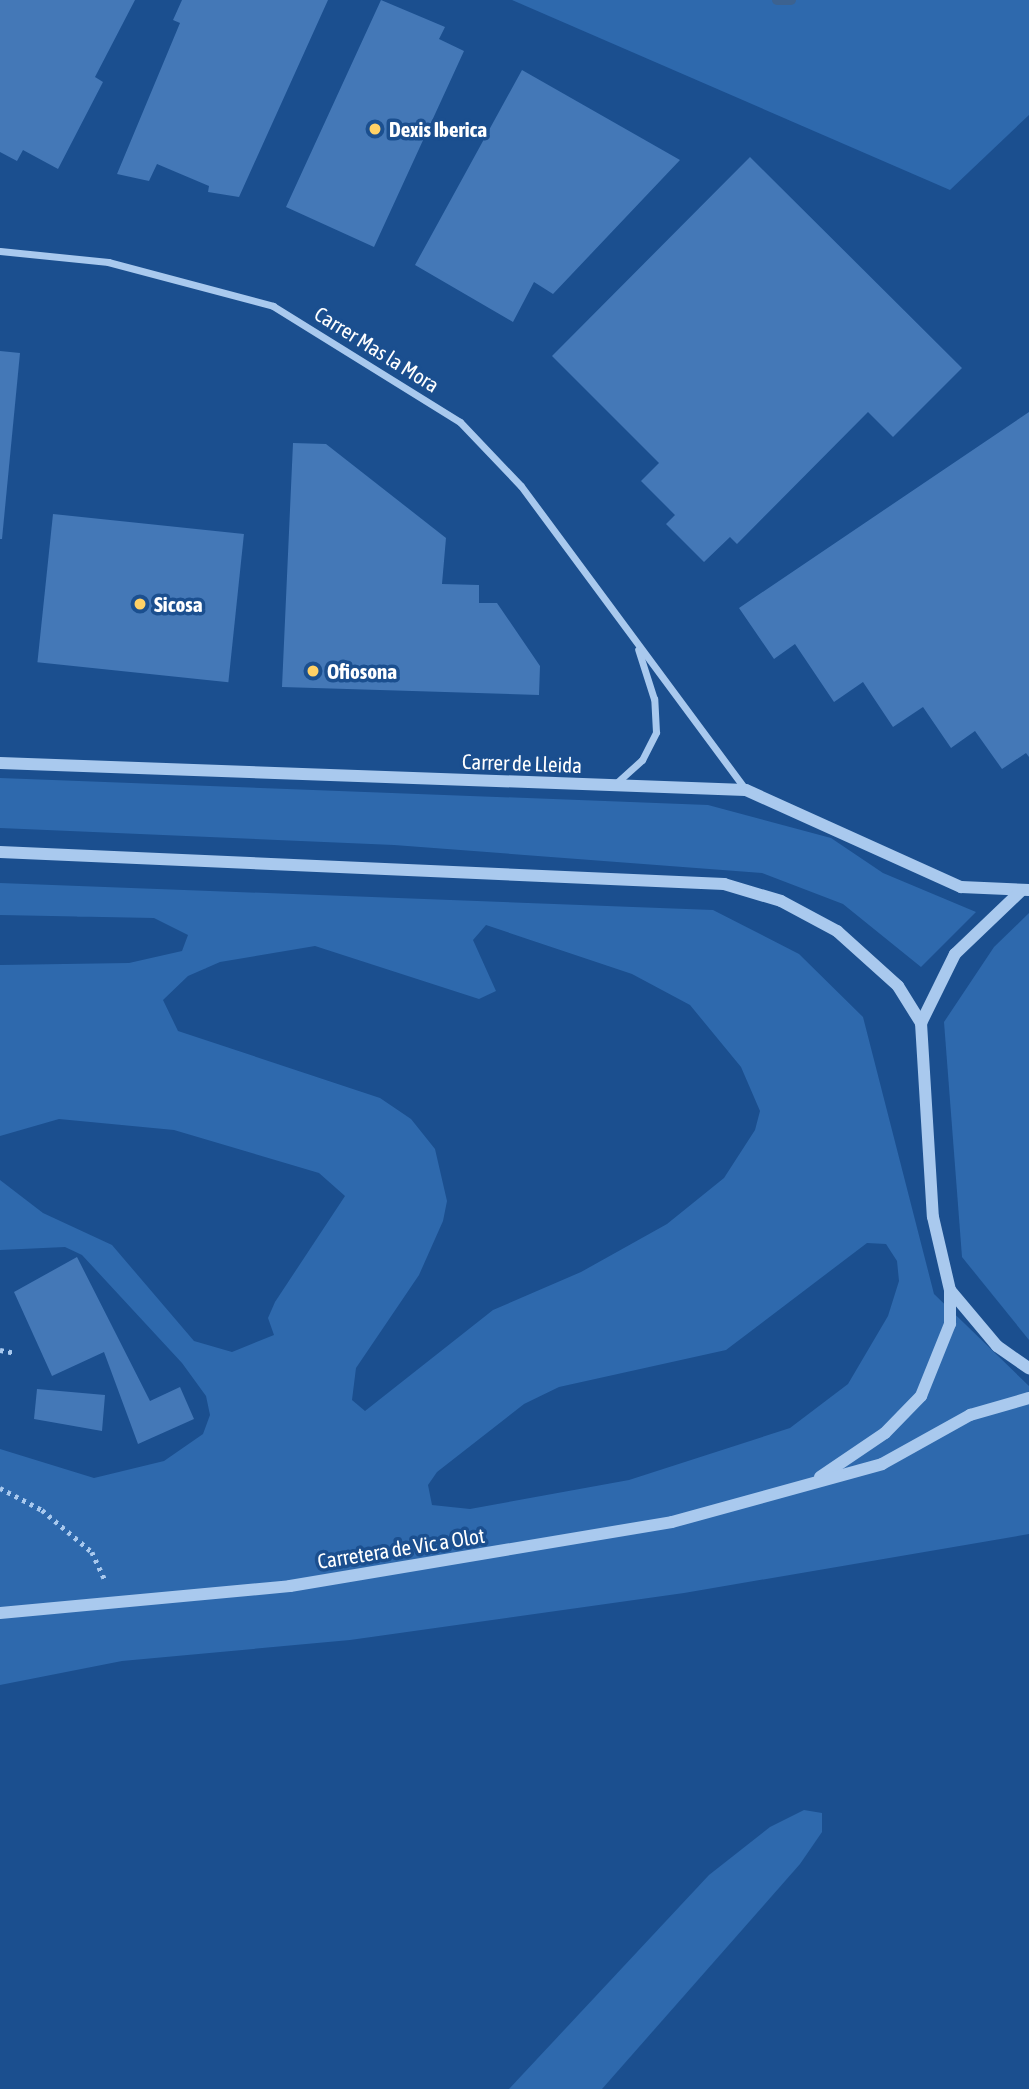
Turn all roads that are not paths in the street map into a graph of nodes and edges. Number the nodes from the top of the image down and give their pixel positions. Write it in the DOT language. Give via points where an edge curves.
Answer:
graph roads {
  1 [pos="0,251"];
  2 [pos="636,641"];
  3 [pos="0,764"];
  4 [pos="612,786"];
  5 [pos="746,790"];
  6 [pos="0,852"];
  7 [pos="1026,890"];
  8 [pos="921,1023"];
  9 [pos="950,1290"];
  10 [pos="1029,1368"];
  11 [pos="1029,1398"];
  12 [pos="803,1487"];
  13 [pos="0,1613"];
  1 -- 2 [label="street, Carrer Mas la Mora" via="108,262 273,306 396,377 460,422 521,486"];
  2 -- 4 [label="street, Carrer Mas la Mora" via="654,699 656,732 642,760"];
  2 -- 5 [label="street, Carrer Mas la Mora"];
  3 -- 4 [label="street, Carrer de Lleida"];
  4 -- 5 [label="street, Carrer de Lleida"];
  5 -- 7 [label="street, Carrer de Lleida" via="961,887"];
  6 -- 8 [label="street" via="724,884 781,901 837,931 898,986"];
  7 -- 8 [label="street" via="955,954"];
  8 -- 9 [label="street" via="933,1217"];
  9 -- 10 [label="street" via="997,1346"];
  9 -- 12 [label="street, Carretera de Vic a Olot" via="950,1324 920,1396 885,1433"];
  11 -- 12 [label="street, Carretera de Vic a Olot" via="970,1415 882,1464"];
  12 -- 13 [label="street, Carretera de Vic a Olot" via="672,1522 289,1586"];
}
